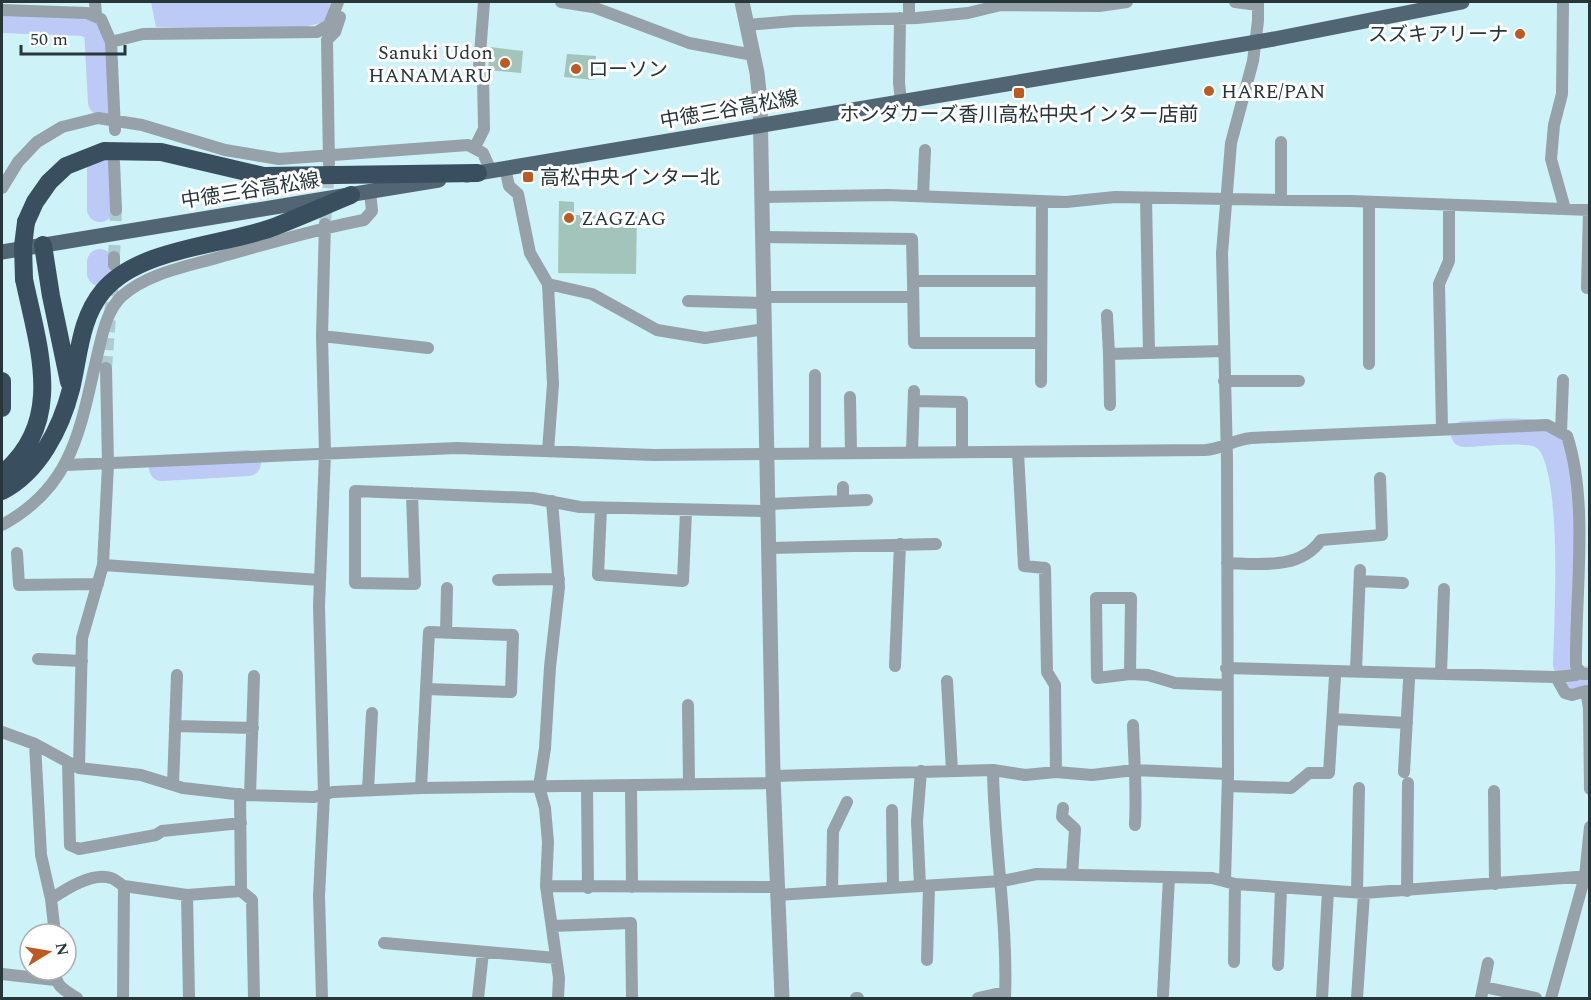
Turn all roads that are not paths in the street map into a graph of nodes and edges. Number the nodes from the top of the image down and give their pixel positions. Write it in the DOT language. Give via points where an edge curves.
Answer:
graph roads {
  1 [pos="95,2"];
  2 [pos="338,2"];
  3 [pos="344,2"];
  4 [pos="484,2"];
  5 [pos="561,2"];
  6 [pos="742,2"];
  7 [pos="909,2"];
  8 [pos="1127,2"];
  9 [pos="1235,2"];
  10 [pos="1462,2"];
  11 [pos="1563,2"];
  12 [pos="1001,3"];
  13 [pos="1258,3"];
  14 [pos="48,6"];
  15 [pos="2,10"];
  16 [pos="96,15"];
  17 [pos="904,18"];
  18 [pos="747,25"];
  19 [pos="111,42"];
  20 [pos="1256,42"];
  21 [pos="753,55"];
  22 [pos="901,101"];
  23 [pos="115,124"];
  24 [pos="761,124"];
  25 [pos="1281,142"];
  26 [pos="474,147"];
  27 [pos="925,150"];
  28 [pos="330,160"];
  29 [pos="114,162"];
  30 [pos="491,171"];
  31 [pos="2,188"];
  32 [pos="370,192"];
  33 [pos="351,195"];
  34 [pos="923,196"];
  35 [pos="762,197"];
  36 [pos="1146,198"];
  37 [pos="1225,199"];
  38 [pos="1281,200"];
  39 [pos="1042,201"];
  40 [pos="1369,202"];
  41 [pos="1449,205"];
  42 [pos="1565,209"];
  43 [pos="116,210"];
  44 [pos="1589,210"];
  45 [pos="324,226"];
  46 [pos="762,237"];
  47 [pos="43,245"];
  48 [pos="2,252"];
  49 [pos="913,281"];
  50 [pos="1041,281"];
  51 [pos="548,284"];
  52 [pos="1587,288"];
  53 [pos="914,297"];
  54 [pos="764,300"];
  55 [pos="688,301"];
  56 [pos="1107,315"];
  57 [pos="765,329"];
  58 [pos="322,336"];
  59 [pos="1041,343"];
  60 [pos="428,348"];
  61 [pos="1223,351"];
  62 [pos="1149,353"];
  63 [pos="1109,354"];
  64 [pos="1369,364"];
  65 [pos="106,368"];
  66 [pos="814,375"];
  67 [pos="1563,380"];
  68 [pos="2,381"];
  69 [pos="1224,381"];
  70 [pos="1299,381"];
  71 [pos="1041,382"];
  72 [pos="71,389"];
  73 [pos="850,397"];
  74 [pos="1110,405"];
  75 [pos="2,408"];
  76 [pos="1442,429"];
  77 [pos="1561,432"];
  78 [pos="1227,450"];
  79 [pos="548,451"];
  80 [pos="815,452"];
  81 [pos="851,452"];
  82 [pos="912,452"];
  83 [pos="962,452"];
  84 [pos="1018,452"];
  85 [pos="325,453"];
  86 [pos="768,457"];
  87 [pos="66,465"];
  88 [pos="108,465"];
  89 [pos="2,474"];
  90 [pos="1380,478"];
  91 [pos="843,487"];
  92 [pos="2,491"];
  93 [pos="412,493"];
  94 [pos="867,500"];
  95 [pos="552,501"];
  96 [pos="843,501"];
  97 [pos="1583,504"];
  98 [pos="769,507"];
  99 [pos="601,508"];
  100 [pos="686,511"];
  101 [pos="2,525"];
  102 [pos="900,544"];
  103 [pos="936,544"];
  104 [pos="770,548"];
  105 [pos="17,554"];
  106 [pos="1227,563"];
  107 [pos="103,565"];
  108 [pos="559,579"];
  109 [pos="320,580"];
  110 [pos="498,580"];
  111 [pos="1403,583"];
  112 [pos="98,584"];
  113 [pos="447,588"];
  114 [pos="1444,589"];
  115 [pos="446,633"];
  116 [pos="38,659"];
  117 [pos="82,660"];
  118 [pos="895,666"];
  119 [pos="1226,668"];
  120 [pos="1356,670"];
  121 [pos="1584,672"];
  122 [pos="1441,673"];
  123 [pos="1130,674"];
  124 [pos="177,675"];
  125 [pos="254,676"];
  126 [pos="1335,676"];
  127 [pos="1556,677"];
  128 [pos="1409,680"];
  129 [pos="947,681"];
  130 [pos="1226,685"];
  131 [pos="426,689"];
  132 [pos="688,705"];
  133 [pos="1589,708"];
  134 [pos="372,713"];
  135 [pos="1332,719"];
  136 [pos="1407,723"];
  137 [pos="1133,725"];
  138 [pos="175,726"];
  139 [pos="253,728"];
  140 [pos="2,732"];
  141 [pos="35,744"];
  142 [pos="74,765"];
  143 [pos="993,770"];
  144 [pos="1134,770"];
  145 [pos="921,771"];
  146 [pos="952,771"];
  147 [pos="1056,772"];
  148 [pos="774,780"];
  149 [pos="1228,780"];
  150 [pos="689,784"];
  151 [pos="173,785"];
  152 [pos="631,785"];
  153 [pos="587,786"];
  154 [pos="539,787"];
  155 [pos="421,788"];
  156 [pos="1359,788"];
  157 [pos="1590,789"];
  158 [pos="368,790"];
  159 [pos="1494,791"];
  160 [pos="245,795"];
  161 [pos="324,795"];
  162 [pos="847,802"];
  163 [pos="1063,808"];
  164 [pos="892,810"];
  165 [pos="241,822"];
  166 [pos="1135,825"];
  167 [pos="1590,827"];
  168 [pos="1072,875"];
  169 [pos="1587,876"];
  170 [pos="1169,877"];
  171 [pos="1002,882"];
  172 [pos="1230,883"];
  173 [pos="1495,884"];
  174 [pos="124,886"];
  175 [pos="546,886"];
  176 [pos="924,886"];
  177 [pos="632,887"];
  178 [pos="588,888"];
  179 [pos="893,888"];
  180 [pos="1281,888"];
  181 [pos="241,891"];
  182 [pos="777,891"];
  183 [pos="832,891"];
  184 [pos="1328,891"];
  185 [pos="1407,891"];
  186 [pos="1360,892"];
  187 [pos="187,895"];
  188 [pos="51,899"];
  189 [pos="54,922"];
  190 [pos="553,926"];
  191 [pos="384,943"];
  192 [pos="483,952"];
  193 [pos="556,958"];
  194 [pos="927,960"];
  195 [pos="1234,962"];
  196 [pos="1488,963"];
  197 [pos="1278,965"];
  198 [pos="2,974"];
  199 [pos="18,974"];
  200 [pos="57,982"];
  201 [pos="1482,993"];
  202 [pos="1005,995"];
  203 [pos="1163,995"];
  204 [pos="77,999"];
  205 [pos="123,999"];
  206 [pos="189,999"];
  207 [pos="254,999"];
  208 [pos="322,999"];
  209 [pos="478,999"];
  210 [pos="558,999"];
  211 [pos="632,999"];
  212 [pos="782,999"];
  213 [pos="978,999"];
  214 [pos="1322,999"];
  215 [pos="1357,999"];
  216 [pos="1536,999"];
  217 [pos="1551,999"];
  1 -- 16 [label="street"];
  2 -- 19 [label="street" via="329,25 317,32 143,33"];
  3 -- 28 [label="street" via="334,32 327,40"];
  4 -- 26 [label="street" via="479,67 483,75 484,129"];
  5 -- 21 [label="street" via="593,7 689,43"];
  6 -- 18 [label="street"];
  7 -- 17 [label="street"];
  8 -- 12 [label="street" via="1099,6"];
  9 -- 13 [label="street"];
  10 -- 20 [label="main road, 中徳三谷高松線"];
  11 -- 42 [label="street" via="1562,94 1551,159"];
  12 -- 17 [label="street" via="968,13"];
  13 -- 20 [label="street"];
  14 -- 15 [label="street"];
  14 -- 16 [label="street"];
  16 -- 19 [label="street"];
  17 -- 18 [label="street"];
  17 -- 22 [label="street" via="898,83"];
  18 -- 21 [label="street"];
  19 -- 23 [label="street"];
  20 -- 22 [label="main road, 中徳三谷高松線"];
  20 -- 37 [label="street" via="1231,143"];
  21 -- 24 [label="street"];
  22 -- 24 [label="main road, 中徳三谷高松線"];
  23 -- 28 [label="street" via="225,150 279,159"];
  23 -- 31 [label="street" via="98,118 62,127 38,142 18,162"];
  24 -- 30 [label="main road, 中徳三谷高松線"];
  24 -- 35 [label="street"];
  25 -- 38 [label="street"];
  26 -- 28 [label="street" via="455,145"];
  26 -- 30 [label="street" via="483,153"];
  27 -- 34 [label="street"];
  29 -- 43 [label="street"];
  30 -- 32 [label="main road, 中徳三谷高松線"];
  30 -- 51 [label="street" via="518,194 530,253"];
  30 -- 89 [label="highway, bridge" via="264,176 161,152 104,150 66,166 34,202 26,222 24,279 43,395 39,421 29,445"];
  32 -- 33 [label="main road, 中徳三谷高松線"];
  32 -- 45 [label="street" via="372,211 364,220"];
  33 -- 47 [label="main road, 中徳三谷高松線"];
  33 -- 72 [label="highway" via="270,228 148,261 123,273 90,310"];
  34 -- 35 [label="street"];
  34 -- 39 [label="street"];
  35 -- 46 [label="street"];
  36 -- 37 [label="street"];
  36 -- 39 [label="street"];
  36 -- 62 [label="street"];
  37 -- 38 [label="street"];
  37 -- 61 [label="street"];
  38 -- 40 [label="street"];
  39 -- 50 [label="street"];
  40 -- 41 [label="street"];
  40 -- 64 [label="street"];
  41 -- 42 [label="street"];
  41 -- 76 [label="street" via="1449,261 1439,284"];
  42 -- 44 [label="street"];
  44 -- 52 [label="street"];
  45 -- 58 [label="street"];
  45 -- 87 [label="street" via="163,274 121,297 104,325 84,414"];
  46 -- 49 [label="street" via="912,239"];
  46 -- 54 [label="street"];
  47 -- 48 [label="main road, 中徳三谷高松線"];
  47 -- 72 [label="highway"];
  49 -- 50 [label="street"];
  49 -- 53 [label="street"];
  50 -- 59 [label="street"];
  51 -- 57 [label="street" via="592,294 657,330 705,338"];
  51 -- 79 [label="street" via="553,384"];
  53 -- 54 [label="street"];
  53 -- 59 [label="street" via="914,344"];
  54 -- 55 [label="street"];
  54 -- 57 [label="street"];
  56 -- 63 [label="street"];
  57 -- 86 [label="street"];
  58 -- 60 [label="street"];
  58 -- 85 [label="street"];
  59 -- 71 [label="street"];
  61 -- 62 [label="street"];
  61 -- 69 [label="street"];
  62 -- 63 [label="street"];
  63 -- 74 [label="street"];
  65 -- 88 [label="street"];
  66 -- 80 [label="street"];
  67 -- 77 [label="street"];
  68 -- 75 [label="highway"];
  69 -- 70 [label="street"];
  69 -- 78 [label="street"];
  72 -- 92 [label="highway" via="55,432 39,459"];
  73 -- 81 [label="street"];
  76 -- 77 [label="street" via="1533,424"];
  76 -- 78 [label="street" via="1251,438 1233,440"];
  77 -- 97 [label="street" via="1571,447"];
  78 -- 84 [label="street"];
  78 -- 106 [label="street"];
  79 -- 85 [label="street" via="457,448"];
  79 -- 86 [label="street"];
  80 -- 81 [label="street"];
  80 -- 86 [label="street"];
  81 -- 82 [label="street"];
  82 -- 83 [label="street"];
  82 -- 83 [label="street" via="914,396 962,402"];
  83 -- 84 [label="street"];
  84 -- 147 [label="street" via="1024,566 1045,568 1047,672 1055,685"];
  85 -- 88 [label="street"];
  85 -- 109 [label="street"];
  86 -- 98 [label="street"];
  87 -- 88 [label="street"];
  87 -- 101 [label="street" via="54,481"];
  88 -- 107 [label="street"];
  90 -- 106 [label="street" via="1382,535 1321,540 1313,552 1278,565"];
  91 -- 96 [label="street"];
  93 -- 93 [label="street" via="355,491 355,583 415,584"];
  93 -- 95 [label="street"];
  94 -- 96 [label="street"];
  95 -- 99 [label="street"];
  95 -- 108 [label="street"];
  96 -- 98 [label="street"];
  97 -- 121 [label="street" via="1575,655"];
  98 -- 100 [label="street"];
  98 -- 104 [label="street"];
  99 -- 100 [label="street"];
  99 -- 100 [label="street" via="597,575 683,581"];
  102 -- 103 [label="street"];
  102 -- 104 [label="street"];
  102 -- 118 [label="street"];
  104 -- 148 [label="street"];
  105 -- 112 [label="street" via="19,585"];
  106 -- 119 [label="street"];
  107 -- 109 [label="street"];
  107 -- 112 [label="street"];
  108 -- 110 [label="street"];
  108 -- 154 [label="street"];
  109 -- 161 [label="street"];
  111 -- 120 [label="street" via="1360,575"];
  112 -- 117 [label="street" via="82,638"];
  113 -- 115 [label="street"];
  114 -- 122 [label="street"];
  115 -- 131 [label="street" via="429,632"];
  115 -- 131 [label="street" via="513,635 512,692"];
  116 -- 117 [label="street"];
  117 -- 142 [label="street"];
  119 -- 120 [label="street"];
  119 -- 130 [label="street"];
  120 -- 122 [label="street"];
  121 -- 127 [label="street"];
  122 -- 127 [label="street"];
  123 -- 123 [label="street" via="1097,678 1096,598 1131,598"];
  123 -- 130 [label="street" via="1175,684"];
  124 -- 138 [label="street"];
  125 -- 139 [label="street"];
  126 -- 135 [label="street"];
  127 -- 133 [label="street" via="1565,693 1586,691"];
  128 -- 136 [label="street"];
  129 -- 146 [label="street"];
  130 -- 149 [label="street"];
  131 -- 155 [label="street"];
  132 -- 150 [label="street"];
  133 -- 157 [label="street"];
  134 -- 158 [label="street"];
  135 -- 136 [label="street"];
  135 -- 149 [label="street" via="1329,773 1309,773 1291,788"];
  136 -- 185 [label="street"];
  137 -- 144 [label="street"];
  138 -- 139 [label="street"];
  138 -- 151 [label="street"];
  139 -- 160 [label="street"];
  140 -- 141 [label="street"];
  141 -- 142 [label="street"];
  141 -- 188 [label="street" via="41,855"];
  142 -- 151 [label="street" via="141,775"];
  142 -- 165 [label="street" via="70,845 78,849 162,831"];
  143 -- 146 [label="street"];
  143 -- 147 [label="street" via="1025,775"];
  143 -- 171 [label="street" via="993,819"];
  144 -- 147 [label="street"];
  144 -- 149 [label="street"];
  144 -- 166 [label="street"];
  145 -- 146 [label="street"];
  145 -- 148 [label="street"];
  145 -- 176 [label="street" via="917,821"];
  148 -- 150 [label="street"];
  148 -- 182 [label="street"];
  149 -- 172 [label="street"];
  150 -- 152 [label="street"];
  151 -- 160 [label="street"];
  152 -- 153 [label="street"];
  152 -- 177 [label="street"];
  153 -- 154 [label="street"];
  153 -- 178 [label="street"];
  154 -- 155 [label="street"];
  154 -- 175 [label="street" via="548,842"];
  155 -- 158 [label="street"];
  156 -- 186 [label="street"];
  158 -- 161 [label="street"];
  159 -- 173 [label="street"];
  160 -- 161 [label="street"];
  160 -- 165 [label="street"];
  161 -- 208 [label="street" via="319,896"];
  162 -- 183 [label="street" via="832,831"];
  163 -- 168 [label="street" via="1062,817 1075,829"];
  164 -- 179 [label="street"];
  165 -- 181 [label="street"];
  167 -- 169 [label="street"];
  168 -- 170 [label="street"];
  168 -- 171 [label="street" via="1037,874"];
  169 -- 173 [label="street"];
  169 -- 217 [label="street"];
  170 -- 172 [label="street" via="1212,878"];
  170 -- 203 [label="street"];
  171 -- 176 [label="street"];
  171 -- 202 [label="street"];
  172 -- 180 [label="street"];
  172 -- 195 [label="street"];
  173 -- 185 [label="street"];
  174 -- 187 [label="street"];
  174 -- 188 [label="street" via="111,878 98,878"];
  174 -- 205 [label="street"];
  175 -- 178 [label="street"];
  175 -- 190 [label="street"];
  176 -- 179 [label="street"];
  176 -- 194 [label="street"];
  177 -- 178 [label="street"];
  177 -- 182 [label="street"];
  179 -- 183 [label="street"];
  180 -- 184 [label="street"];
  180 -- 197 [label="street"];
  181 -- 187 [label="street"];
  181 -- 207 [label="street" via="252,900"];
  182 -- 183 [label="street"];
  182 -- 212 [label="street"];
  184 -- 186 [label="street"];
  184 -- 214 [label="street"];
  185 -- 186 [label="street"];
  186 -- 215 [label="street"];
  187 -- 206 [label="street"];
  188 -- 189 [label="street"];
  190 -- 193 [label="street"];
  190 -- 211 [label="street" via="631,923"];
  191 -- 192 [label="street"];
  192 -- 193 [label="street"];
  192 -- 209 [label="street"];
  193 -- 210 [label="street"];
  196 -- 201 [label="street"];
  198 -- 199 [label="street"];
  200 -- 204 [label="street"];
  201 -- 216 [label="street"];
  202 -- 213 [label="street"];
}
